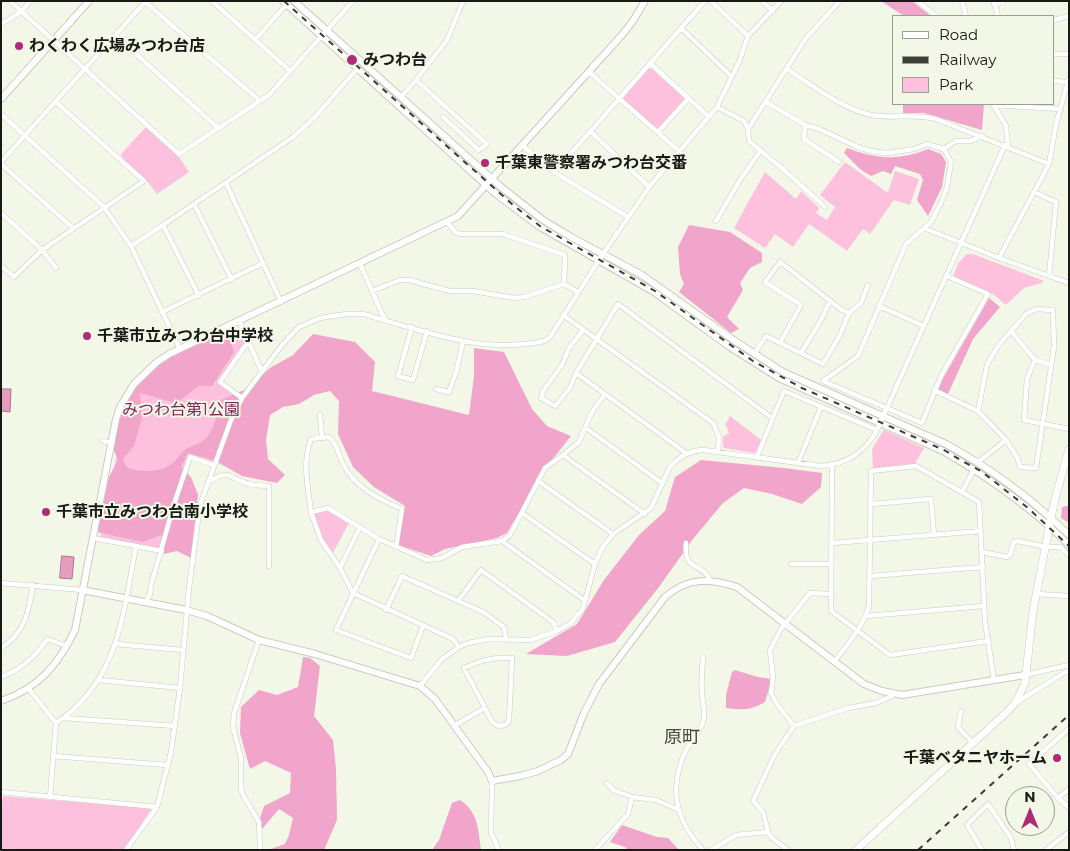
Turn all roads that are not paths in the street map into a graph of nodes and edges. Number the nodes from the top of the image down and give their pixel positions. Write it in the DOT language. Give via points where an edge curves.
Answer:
graph roads {
  1 [pos="10,1"];
  2 [pos="30,1"];
  3 [pos="89,1"];
  4 [pos="212,1"];
  5 [pos="294,1"];
  6 [pos="353,1"];
  7 [pos="463,1"];
  8 [pos="645,1"];
  9 [pos="705,1"];
  10 [pos="711,1"];
  11 [pos="762,1"];
  12 [pos="781,1"];
  13 [pos="840,1"];
  14 [pos="918,1"];
  15 [pos="962,1"];
  16 [pos="1003,1"];
  17 [pos="145,2"];
  18 [pos="994,2"];
  19 [pos="285,3"];
  20 [pos="773,11"];
  21 [pos="21,12"];
  22 [pos="935,15"];
  23 [pos="966,15"];
  24 [pos="998,15"];
  25 [pos="1069,16"];
  26 [pos="1055,20"];
  27 [pos="1,24"];
  28 [pos="681,28"];
  29 [pos="327,31"];
  30 [pos="115,35"];
  31 [pos="322,36"];
  32 [pos="748,36"];
  33 [pos="54,40"];
  34 [pos="255,40"];
  35 [pos="1055,54"];
  36 [pos="1069,54"];
  37 [pos="650,63"];
  38 [pos="85,68"];
  39 [pos="786,69"];
  40 [pos="358,70"];
  41 [pos="290,71"];
  42 [pos="589,72"];
  43 [pos="732,76"];
  44 [pos="416,80"];
  45 [pos="1068,80"];
  46 [pos="1055,81"];
  47 [pos="400,97"];
  48 [pos="1,98"];
  49 [pos="621,99"];
  50 [pos="688,99"];
  51 [pos="260,101"];
  52 [pos="56,102"];
  53 [pos="766,102"];
  54 [pos="994,105"];
  55 [pos="1006,105"];
  56 [pos="716,107"];
  57 [pos="1060,109"];
  58 [pos="1,114"];
  59 [pos="443,117"];
  60 [pos="709,118"];
  61 [pos="805,125"];
  62 [pos="218,128"];
  63 [pos="748,129"];
  64 [pos="590,132"];
  65 [pos="658,132"];
  66 [pos="25,136"];
  67 [pos="983,136"];
  68 [pos="522,145"];
  69 [pos="1006,146"];
  70 [pos="944,149"];
  71 [pos="761,150"];
  72 [pos="680,152"];
  73 [pos="839,162"];
  74 [pos="1,163"];
  75 [pos="1049,164"];
  76 [pos="554,172"];
  77 [pos="492,179"];
  78 [pos="226,183"];
  79 [pos="486,185"];
  80 [pos="649,187"];
  81 [pos="1034,192"];
  82 [pos="194,204"];
  83 [pos="104,206"];
  84 [pos="825,207"];
  85 [pos="1,214"];
  86 [pos="628,217"];
  87 [pos="716,221"];
  88 [pos="447,222"];
  89 [pos="163,225"];
  90 [pos="73,228"];
  91 [pos="924,228"];
  92 [pos="961,244"];
  93 [pos="131,246"];
  94 [pos="42,250"];
  95 [pos="603,254"];
  96 [pos="999,258"];
  97 [pos="599,260"];
  98 [pos="263,263"];
  99 [pos="360,264"];
  100 [pos="1,266"];
  101 [pos="56,268"];
  102 [pos="947,276"];
  103 [pos="1049,276"];
  104 [pos="232,280"];
  105 [pos="1069,283"];
  106 [pos="564,284"];
  107 [pos="868,285"];
  108 [pos="372,291"];
  109 [pos="578,292"];
  110 [pos="199,296"];
  111 [pos="830,301"];
  112 [pos="281,302"];
  113 [pos="879,306"];
  114 [pos="162,312"];
  115 [pos="849,313"];
  116 [pos="563,315"];
  117 [pos="384,320"];
  118 [pos="239,321"];
  119 [pos="924,326"];
  120 [pos="412,327"];
  121 [pos="583,330"];
  122 [pos="427,331"];
  123 [pos="1011,331"];
  124 [pos="596,339"];
  125 [pos="463,341"];
  126 [pos="780,343"];
  127 [pos="250,344"];
  128 [pos="180,349"];
  129 [pos="801,353"];
  130 [pos="754,354"];
  131 [pos="1035,360"];
  132 [pos="1050,365"];
  133 [pos="262,372"];
  134 [pos="576,373"];
  135 [pos="436,389"];
  136 [pos="934,390"];
  137 [pos="605,394"];
  138 [pos="242,398"];
  139 [pos="821,407"];
  140 [pos="887,408"];
  141 [pos="978,411"];
  142 [pos="320,415"];
  143 [pos="772,418"];
  144 [pos="882,420"];
  145 [pos="1042,424"];
  146 [pos="586,428"];
  147 [pos="1069,429"];
  148 [pos="877,430"];
  149 [pos="322,437"];
  150 [pos="1006,440"];
  151 [pos="103,441"];
  152 [pos="112,443"];
  153 [pos="1069,449"];
  154 [pos="718,452"];
  155 [pos="686,453"];
  156 [pos="563,455"];
  157 [pos="757,457"];
  158 [pos="978,462"];
  159 [pos="798,463"];
  160 [pos="214,465"];
  161 [pos="832,465"];
  162 [pos="974,469"];
  163 [pos="538,481"];
  164 [pos="208,482"];
  165 [pos="662,483"];
  166 [pos="962,492"];
  167 [pos="871,504"];
  168 [pos="311,512"];
  169 [pos="522,513"];
  170 [pos="645,514"];
  171 [pos="1050,523"];
  172 [pos="360,528"];
  173 [pos="981,531"];
  174 [pos="613,534"];
  175 [pos="934,535"];
  176 [pos="1065,535"];
  177 [pos="92,538"];
  178 [pos="379,539"];
  179 [pos="870,540"];
  180 [pos="502,541"];
  181 [pos="686,543"];
  182 [pos="832,543"];
  183 [pos="1069,544"];
  184 [pos="136,546"];
  185 [pos="396,547"];
  186 [pos="1046,547"];
  187 [pos="162,551"];
  188 [pos="982,552"];
  189 [pos="1069,555"];
  190 [pos="595,564"];
  191 [pos="791,564"];
  192 [pos="831,564"];
  193 [pos="269,566"];
  194 [pos="340,568"];
  195 [pos="983,568"];
  196 [pos="870,576"];
  197 [pos="710,580"];
  198 [pos="1,583"];
  199 [pos="33,586"];
  200 [pos="82,590"];
  201 [pos="353,593"];
  202 [pos="831,594"];
  203 [pos="1036,594"];
  204 [pos="1069,596"];
  205 [pos="126,598"];
  206 [pos="584,600"];
  207 [pos="458,601"];
  208 [pos="146,602"];
  209 [pos="984,606"];
  210 [pos="186,610"];
  211 [pos="386,610"];
  212 [pos="866,616"];
  213 [pos="785,625"];
  214 [pos="422,626"];
  215 [pos="557,631"];
  216 [pos="857,632"];
  217 [pos="506,639"];
  218 [pos="259,640"];
  219 [pos="988,641"];
  220 [pos="116,644"];
  221 [pos="67,646"];
  222 [pos="458,647"];
  223 [pos="1,648"];
  224 [pos="183,650"];
  225 [pos="703,657"];
  226 [pos="834,662"];
  227 [pos="1069,665"];
  228 [pos="1069,670"];
  229 [pos="1025,675"];
  230 [pos="1,677"];
  231 [pos="99,680"];
  232 [pos="994,680"];
  233 [pos="420,686"];
  234 [pos="28,688"];
  235 [pos="180,688"];
  236 [pos="894,694"];
  237 [pos="1,700"];
  238 [pos="1016,702"];
  239 [pos="485,708"];
  240 [pos="962,711"];
  241 [pos="64,718"];
  242 [pos="56,723"];
  243 [pos="455,725"];
  244 [pos="175,726"];
  245 [pos="794,726"];
  246 [pos="1067,731"];
  247 [pos="1069,737"];
  248 [pos="973,743"];
  249 [pos="53,756"];
  250 [pos="167,765"];
  251 [pos="492,781"];
  252 [pos="607,783"];
  253 [pos="1069,789"];
  254 [pos="1,792"];
  255 [pos="50,797"];
  256 [pos="632,797"];
  257 [pos="1058,798"];
  258 [pos="157,807"];
  259 [pos="1069,808"];
  260 [pos="677,810"];
  261 [pos="768,832"];
  262 [pos="1069,832"];
  263 [pos="1053,847"];
  264 [pos="126,850"];
  265 [pos="260,850"];
  266 [pos="499,850"];
  267 [pos="596,850"];
  268 [pos="703,850"];
  269 [pos="711,850"];
  270 [pos="788,850"];
  271 [pos="856,850"];
  272 [pos="982,850"];
  273 [pos="1014,850"];
  274 [pos="1046,850"];
  1 -- 21 [label="street"];
  2 -- 21 [label="street"];
  3 -- 33 [label="street"];
  4 -- 34 [label="street"];
  5 -- 29 [label="street"];
  6 -- 29 [label="street"];
  7 -- 44 [label="street" via="447,40"];
  8 -- 42 [label="street" via="633,21"];
  9 -- 28 [label="street"];
  10 -- 32 [label="street"];
  11 -- 20 [label="street"];
  12 -- 20 [label="street"];
  13 -- 39 [label="street" via="806,38"];
  14 -- 22 [label="street"];
  15 -- 23 [label="street"];
  16 -- 18 [label="street"];
  17 -- 30 [label="street"];
  17 -- 51 [label="street"];
  18 -- 24 [label="street"];
  19 -- 31 [label="street"];
  19 -- 34 [label="street"];
  20 -- 32 [label="street"];
  21 -- 27 [label="street"];
  21 -- 33 [label="street"];
  25 -- 26 [label="street"];
  28 -- 37 [label="street"];
  28 -- 43 [label="street"];
  29 -- 31 [label="street"];
  29 -- 47 [label="street"];
  30 -- 38 [label="street"];
  30 -- 62 [label="street"];
  31 -- 40 [label="street"];
  31 -- 41 [label="street"];
  32 -- 43 [label="street"];
  33 -- 38 [label="street"];
  33 -- 48 [label="street"];
  34 -- 41 [label="street"];
  35 -- 36 [label="street"];
  37 -- 49 [label="street"];
  37 -- 50 [label="street"];
  38 -- 52 [label="street"];
  38 -- 62 [label="street" via="179,154"];
  39 -- 53 [label="street"];
  39 -- 67 [label="street" via="858,111 891,117 923,115"];
  40 -- 78 [label="street" via="305,128"];
  40 -- 79 [label="street"];
  41 -- 51 [label="street"];
  42 -- 49 [label="street"];
  42 -- 68 [label="street"];
  43 -- 56 [label="street"];
  44 -- 47 [label="street"];
  44 -- 59 [label="street" via="487,144 480,150"];
  45 -- 46 [label="street"];
  45 -- 57 [label="street"];
  47 -- 77 [label="street"];
  49 -- 64 [label="street"];
  49 -- 65 [label="street"];
  50 -- 60 [label="street"];
  50 -- 65 [label="street"];
  51 -- 62 [label="street"];
  52 -- 66 [label="street"];
  52 -- 83 [label="street" via="144,180"];
  53 -- 61 [label="street"];
  53 -- 63 [label="street"];
  54 -- 69 [label="street" via="1006,126"];
  55 -- 57 [label="street"];
  56 -- 60 [label="street"];
  56 -- 63 [label="street" via="744,121"];
  57 -- 75 [label="street"];
  58 -- 66 [label="street"];
  60 -- 72 [label="street"];
  61 -- 70 [label="street" via="876,152 900,152 927,144"];
  61 -- 73 [label="street" via="804,139"];
  63 -- 71 [label="street" via="749,141"];
  64 -- 76 [label="street"];
  64 -- 80 [label="street"];
  65 -- 72 [label="street"];
  66 -- 74 [label="street"];
  66 -- 83 [label="street"];
  67 -- 69 [label="street"];
  67 -- 70 [label="street" via="970,141 956,141"];
  68 -- 76 [label="street"];
  68 -- 77 [label="street"];
  69 -- 75 [label="street"];
  69 -- 92 [label="street"];
  70 -- 91 [label="street" via="952,162 947,187 931,222"];
  71 -- 84 [label="street"];
  71 -- 87 [label="street"];
  72 -- 80 [label="street"];
  74 -- 90 [label="street"];
  75 -- 81 [label="street"];
  76 -- 86 [label="street"];
  77 -- 79 [label="street"];
  77 -- 95 [label="street" via="543,220"];
  78 -- 82 [label="street"];
  78 -- 98 [label="street"];
  79 -- 88 [label="street" via="458,216"];
  79 -- 97 [label="street" via="540,227"];
  80 -- 86 [label="street"];
  81 -- 96 [label="street"];
  81 -- 103 [label="street" via="1056,202"];
  82 -- 89 [label="street"];
  82 -- 104 [label="street"];
  83 -- 90 [label="street"];
  83 -- 93 [label="street"];
  85 -- 94 [label="street"];
  86 -- 95 [label="street"];
  88 -- 99 [label="street"];
  88 -- 106 [label="street" via="460,234 503,234 566,254"];
  89 -- 93 [label="street"];
  89 -- 110 [label="street"];
  90 -- 94 [label="street"];
  91 -- 92 [label="street"];
  91 -- 113 [label="street" via="906,244"];
  92 -- 96 [label="street"];
  92 -- 102 [label="street"];
  93 -- 114 [label="street"];
  94 -- 100 [label="street" via="14,276"];
  94 -- 101 [label="street"];
  95 -- 97 [label="street"];
  95 -- 130 [label="street" via="642,275"];
  96 -- 103 [label="street"];
  97 -- 109 [label="street"];
  97 -- 144 [label="street" via="654,292 759,366 802,389"];
  98 -- 104 [label="street"];
  98 -- 112 [label="street"];
  99 -- 108 [label="street"];
  99 -- 112 [label="street"];
  102 -- 119 [label="street"];
  102 -- 136 [label="street" via="988,294"];
  103 -- 105 [label="street"];
  104 -- 110 [label="street"];
  106 -- 108 [label="street" via="514,298 473,291 450,291 409,280 400,280"];
  106 -- 109 [label="street"];
  107 -- 115 [label="street" via="861,303"];
  108 -- 117 [label="street"];
  109 -- 116 [label="street"];
  110 -- 114 [label="street"];
  111 -- 115 [label="street"];
  111 -- 126 [label="street" via="780,262 765,282 801,304"];
  111 -- 129 [label="street"];
  112 -- 118 [label="street"];
  113 -- 119 [label="street"];
  113 -- 140 [label="street" via="858,356 823,381"];
  114 -- 128 [label="street"];
  115 -- 129 [label="street" via="823,364"];
  116 -- 121 [label="street"];
  116 -- 125 [label="street" via="544,341 494,346"];
  117 -- 120 [label="street"];
  117 -- 133 [label="street" via="363,314 346,314 310,321 290,335"];
  118 -- 127 [label="street"];
  118 -- 128 [label="street"];
  119 -- 140 [label="street"];
  120 -- 122 [label="street"];
  120 -- 122 [label="street" via="398,376 413,380"];
  121 -- 124 [label="street"];
  121 -- 134 [label="street" via="541,398 555,406 570,388"];
  122 -- 125 [label="street"];
  123 -- 131 [label="street"];
  123 -- 132 [label="street" via="1026,314 1036,309 1053,310 1054,347"];
  123 -- 141 [label="street" via="987,365"];
  124 -- 134 [label="street"];
  124 -- 143 [label="street" via="618,304"];
  124 -- 154 [label="street" via="713,423 719,437"];
  125 -- 135 [label="street" via="449,392"];
  126 -- 129 [label="street"];
  126 -- 130 [label="street" via="766,336"];
  127 -- 133 [label="street"];
  127 -- 138 [label="street" via="220,382"];
  128 -- 152 [label="street" via="157,362 134,384 120,407"];
  130 -- 144 [label="street"];
  131 -- 132 [label="street"];
  131 -- 145 [label="street" via="1027,379 1024,420"];
  132 -- 145 [label="street"];
  133 -- 138 [label="street"];
  134 -- 137 [label="street"];
  136 -- 140 [label="street" via="922,423"];
  136 -- 141 [label="street"];
  137 -- 146 [label="street" via="592,412"];
  137 -- 155 [label="street"];
  138 -- 160 [label="street"];
  139 -- 143 [label="street" via="784,390"];
  139 -- 148 [label="street"];
  139 -- 159 [label="street"];
  140 -- 144 [label="street"];
  141 -- 150 [label="street"];
  142 -- 149 [label="street"];
  143 -- 157 [label="street"];
  144 -- 148 [label="street"];
  144 -- 158 [label="street" via="946,444"];
  144 -- 162 [label="street"];
  145 -- 147 [label="street"];
  145 -- 150 [label="street" via="1036,468 1020,467"];
  146 -- 156 [label="street" via="579,442"];
  146 -- 165 [label="street"];
  148 -- 161 [label="street" via="864,449 847,461"];
  149 -- 168 [label="street" via="311,439 307,450"];
  149 -- 185 [label="street" via="329,437 336,443 344,466 360,486 377,499 402,509"];
  150 -- 158 [label="street"];
  151 -- 152 [label="street"];
  152 -- 177 [label="street"];
  153 -- 171 [label="main road"];
  154 -- 155 [label="street"];
  154 -- 157 [label="street"];
  155 -- 165 [label="street" via="675,462"];
  156 -- 163 [label="street" via="545,468"];
  156 -- 170 [label="street"];
  157 -- 159 [label="street"];
  158 -- 171 [label="street" via="1033,502"];
  159 -- 161 [label="street"];
  160 -- 164 [label="street"];
  160 -- 187 [label="street" via="190,457"];
  161 -- 182 [label="street"];
  162 -- 166 [label="street"];
  162 -- 171 [label="street"];
  163 -- 169 [label="street"];
  163 -- 174 [label="street"];
  164 -- 193 [label="street" via="221,474 230,474 249,484 270,486"];
  164 -- 210 [label="street" via="200,505"];
  165 -- 170 [label="street" via="655,502"];
  166 -- 167 [label="street" via="916,466 871,471"];
  166 -- 173 [label="street" via="979,502"];
  167 -- 175 [label="street" via="931,499"];
  167 -- 179 [label="street"];
  168 -- 172 [label="street" via="328,508"];
  168 -- 194 [label="street" via="321,540"];
  169 -- 180 [label="street"];
  169 -- 190 [label="street"];
  170 -- 174 [label="street"];
  171 -- 176 [label="street"];
  171 -- 186 [label="main road"];
  172 -- 178 [label="street"];
  172 -- 194 [label="street"];
  173 -- 175 [label="street"];
  173 -- 188 [label="street"];
  174 -- 190 [label="street"];
  175 -- 179 [label="street"];
  176 -- 183 [label="street"];
  177 -- 184 [label="street"];
  177 -- 200 [label="street"];
  178 -- 185 [label="street"];
  178 -- 201 [label="street"];
  179 -- 182 [label="street"];
  179 -- 196 [label="street"];
  180 -- 185 [label="street" via="462,548 442,558 427,560"];
  180 -- 206 [label="street"];
  181 -- 197 [label="street" via="689,562"];
  182 -- 192 [label="street"];
  184 -- 187 [label="street"];
  184 -- 205 [label="street"];
  186 -- 188 [label="street" via="1018,541 1014,542 1007,557"];
  186 -- 189 [label="street" via="1060,547"];
  186 -- 203 [label="main road"];
  187 -- 208 [label="street"];
  188 -- 195 [label="street"];
  190 -- 206 [label="street"];
  191 -- 192 [label="street"];
  192 -- 202 [label="street"];
  194 -- 201 [label="street"];
  195 -- 196 [label="street"];
  195 -- 209 [label="street"];
  196 -- 212 [label="street"];
  197 -- 213 [label="street" via="737,587"];
  197 -- 251 [label="street" via="683,585 665,597 599,684 568,754 538,771"];
  198 -- 199 [label="street"];
  199 -- 200 [label="street"];
  199 -- 223 [label="street" via="24,624"];
  200 -- 205 [label="street"];
  200 -- 221 [label="street" via="75,630"];
  201 -- 211 [label="street"];
  201 -- 214 [label="street" via="336,630 411,658"];
  202 -- 213 [label="street" via="810,593"];
  202 -- 216 [label="street" via="831,611"];
  203 -- 204 [label="street"];
  203 -- 229 [label="main road"];
  205 -- 208 [label="street"];
  205 -- 220 [label="street"];
  206 -- 215 [label="street" via="583,608 571,623"];
  207 -- 211 [label="street" via="402,576"];
  207 -- 215 [label="street" via="481,570 553,622"];
  207 -- 217 [label="street" via="483,612 504,627"];
  208 -- 210 [label="street"];
  209 -- 212 [label="street"];
  209 -- 219 [label="street"];
  210 -- 218 [label="street"];
  210 -- 224 [label="street"];
  211 -- 214 [label="street"];
  212 -- 216 [label="street"];
  213 -- 226 [label="street"];
  213 -- 245 [label="street" via="770,650 771,693"];
  214 -- 222 [label="street" via="453,639"];
  215 -- 217 [label="street" via="530,640"];
  216 -- 219 [label="street" via="890,655"];
  216 -- 226 [label="street"];
  217 -- 222 [label="street" via="490,639"];
  218 -- 233 [label="street"];
  218 -- 265 [label="street" via="234,713 233,727 241,758 240,789 259,822"];
  219 -- 232 [label="street"];
  220 -- 224 [label="street"];
  220 -- 231 [label="street"];
  221 -- 230 [label="street" via="46,639 24,665"];
  221 -- 234 [label="street" via="48,672"];
  222 -- 233 [label="street" via="442,659"];
  224 -- 235 [label="street"];
  225 -- 260 [label="street" via="703,723 688,747 677,775"];
  226 -- 236 [label="street" via="871,688"];
  227 -- 229 [label="street"];
  228 -- 238 [label="street"];
  229 -- 232 [label="street"];
  229 -- 238 [label="main road" via="1022,692"];
  231 -- 235 [label="street"];
  231 -- 241 [label="street"];
  232 -- 236 [label="street"];
  233 -- 243 [label="street" via="436,698"];
  234 -- 237 [label="street"];
  234 -- 242 [label="street"];
  235 -- 244 [label="street"];
  236 -- 245 [label="street" via="876,703 848,708"];
  238 -- 248 [label="main road"];
  239 -- 239 [label="street" via="464,668 485,659 512,658 509,721 498,726 492,722"];
  239 -- 243 [label="street"];
  240 -- 248 [label="street" via="958,727"];
  241 -- 242 [label="street"];
  241 -- 244 [label="street"];
  242 -- 249 [label="street"];
  243 -- 251 [label="street"];
  244 -- 250 [label="street"];
  245 -- 261 [label="street" via="775,754 753,801 764,812"];
  246 -- 247 [label="street"];
  246 -- 257 [label="street" via="1029,764"];
  248 -- 271 [label="main road"];
  249 -- 250 [label="street"];
  249 -- 255 [label="street"];
  250 -- 258 [label="street"];
  251 -- 266 [label="street" via="491,833"];
  252 -- 256 [label="street" via="613,790"];
  253 -- 257 [label="street"];
  254 -- 255 [label="street"];
  255 -- 258 [label="street"];
  256 -- 260 [label="street" via="656,800"];
  256 -- 267 [label="street" via="628,814"];
  257 -- 259 [label="street"];
  258 -- 264 [label="street"];
  260 -- 268 [label="street"];
  261 -- 269 [label="street" via="736,835"];
  261 -- 270 [label="street"];
  262 -- 263 [label="street"];
  263 -- 274 [label="street"];
  272 -- 273 [label="street" via="967,825 988,804"];
}
